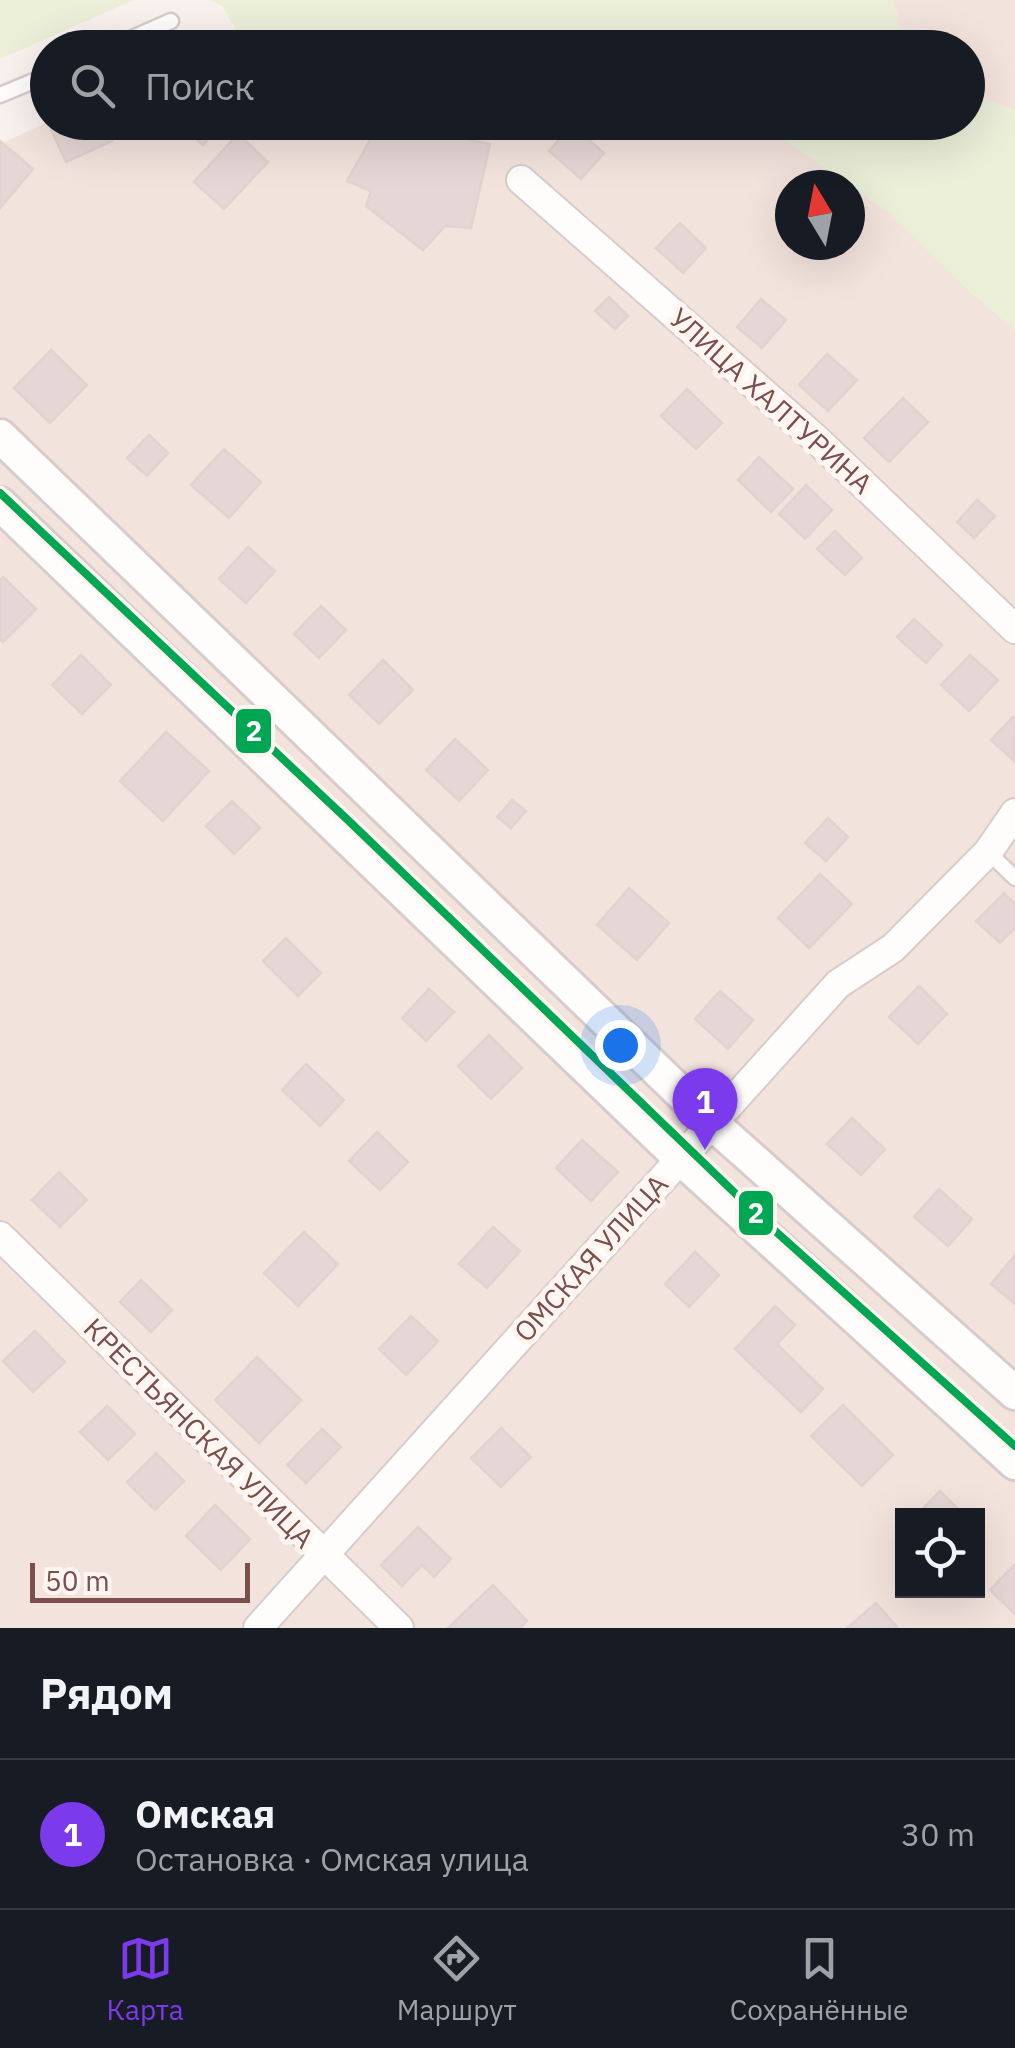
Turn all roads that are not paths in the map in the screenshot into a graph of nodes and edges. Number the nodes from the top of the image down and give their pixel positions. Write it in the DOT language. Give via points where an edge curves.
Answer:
graph roads {
  1 [pos="171,21"];
  2 [pos="151,30"];
  3 [pos="30,83"];
  4 [pos="0,96"];
  5 [pos="521,180"];
  6 [pos="0,436"];
  7 [pos="0,504"];
  8 [pos="1015,628"];
  9 [pos="1015,813"];
  10 [pos="988,852"];
  11 [pos="1015,878"];
  12 [pos="713,1124"];
  13 [pos="681,1159"];
  14 [pos="0,1236"];
  15 [pos="1015,1393"];
  16 [pos="1015,1463"];
  17 [pos="322,1555"];
  18 [pos="258,1628"];
  19 [pos="400,1628"];
  1 -- 2 [label="lane"];
  3 -- 4 [label="lane"];
  5 -- 8 [label="street, УЛИЦА ХАЛТУРИНА" via="816,439"];
  6 -- 12 [label="street"];
  7 -- 13 [label="street"];
  9 -- 10 [label="street, ОМСКАЯ УЛИЦА"];
  10 -- 11 [label="lane"];
  10 -- 12 [label="street, ОМСКАЯ УЛИЦА" via="893,948 838,984"];
  12 -- 13 [label="street, ОМСКАЯ УЛИЦА"];
  12 -- 15 [label="street"];
  13 -- 16 [label="street"];
  13 -- 17 [label="street, ОМСКАЯ УЛИЦА"];
  14 -- 17 [label="street, КРЕСТЬЯНСКАЯ УЛИЦА"];
  17 -- 18 [label="street, ОМСКАЯ УЛИЦА"];
  17 -- 19 [label="street, КРЕСТЬЯНСКАЯ УЛИЦА"];
}
